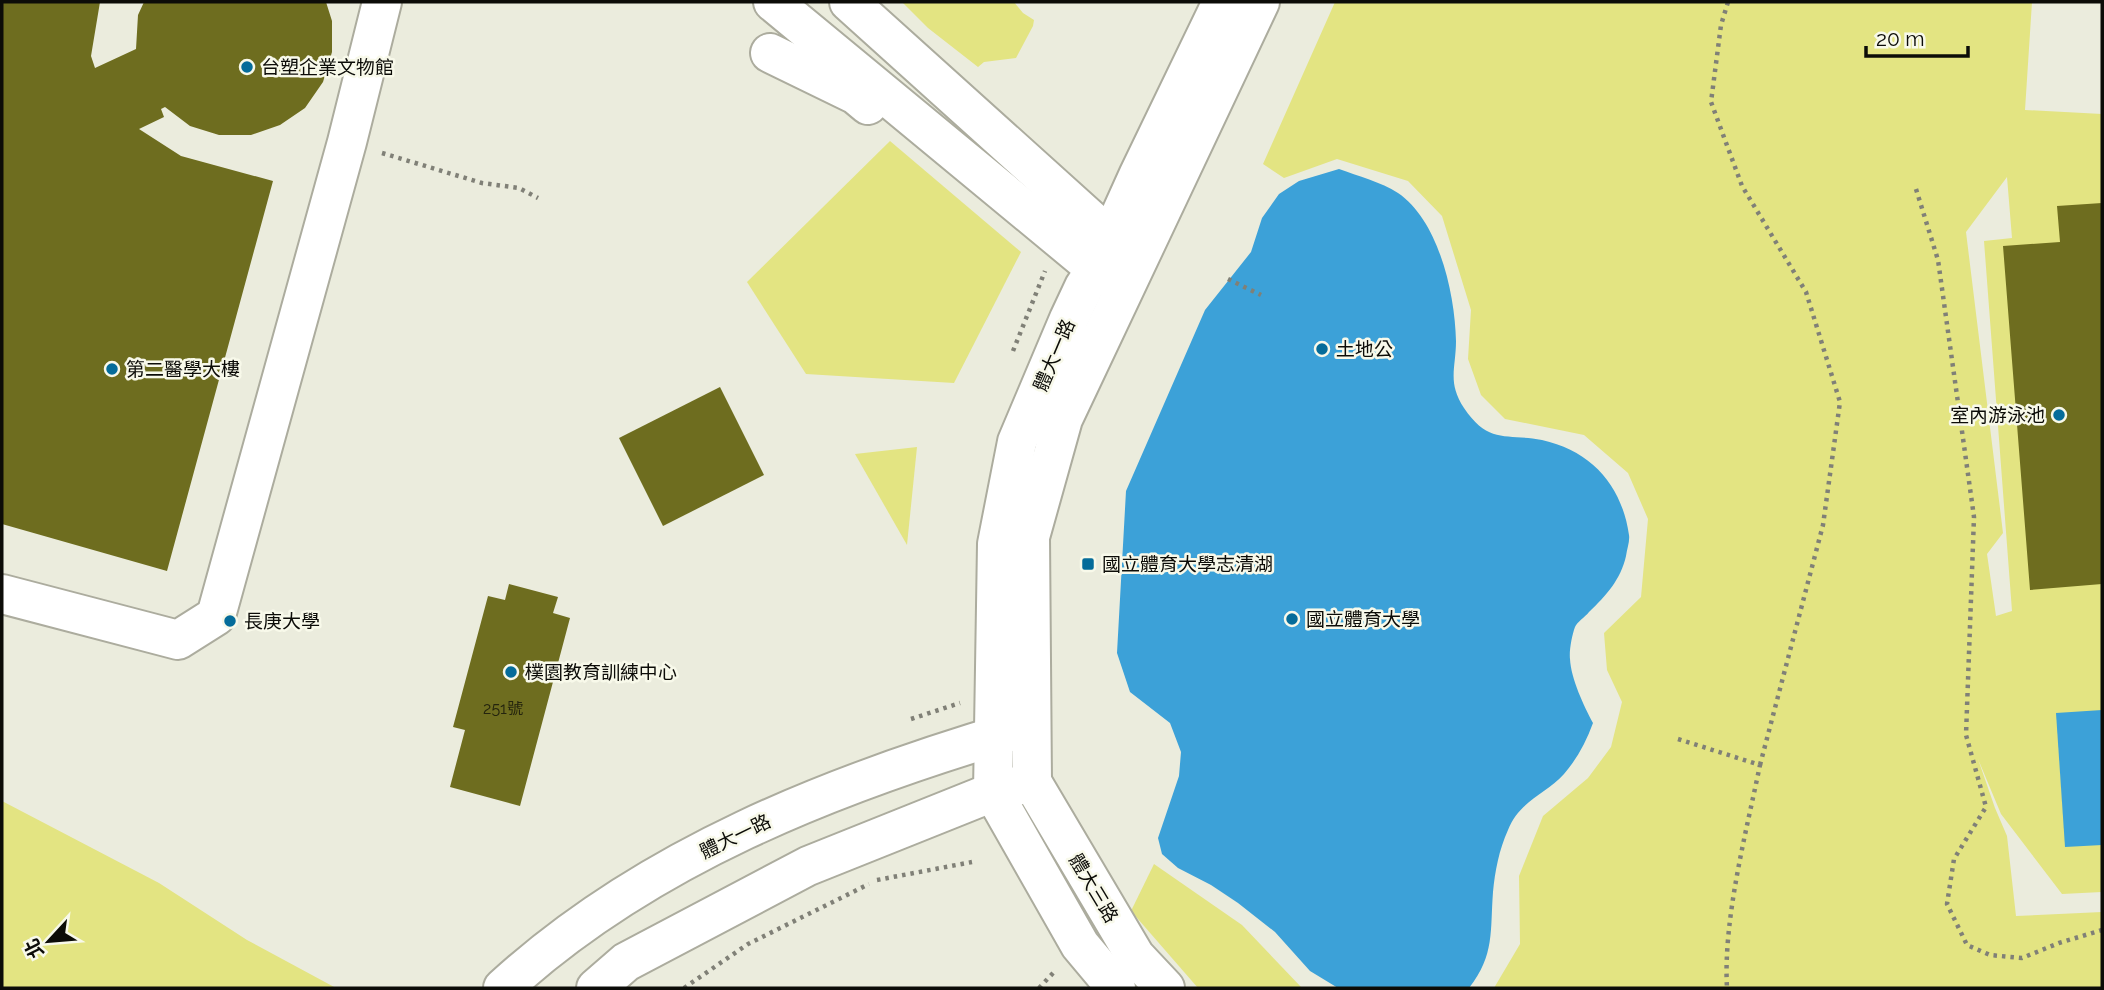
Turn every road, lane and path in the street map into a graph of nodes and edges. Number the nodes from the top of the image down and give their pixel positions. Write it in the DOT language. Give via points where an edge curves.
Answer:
graph roads {
  1 [pos="382,2"];
  2 [pos="773,2"];
  3 [pos="849,2"];
  4 [pos="1222,2"];
  5 [pos="1260,2"];
  6 [pos="1728,2"];
  7 [pos="771,53"];
  8 [pos="347,142"];
  9 [pos="1090,184"];
  10 [pos="1916,189"];
  11 [pos="538,198"];
  12 [pos="1055,250"];
  13 [pos="1106,265"];
  14 [pos="1228,279"];
  15 [pos="1261,295"];
  16 [pos="1010,359"];
  17 [pos="2,594"];
  18 [pos="968,701"];
  19 [pos="911,719"];
  20 [pos="1033,724"];
  21 [pos="994,736"];
  22 [pos="1678,739"];
  23 [pos="1760,765"];
  24 [pos="1032,782"];
  25 [pos="993,792"];
  26 [pos="972,862"];
  27 [pos="2102,930"];
  28 [pos="503,988"];
  29 [pos="596,988"];
  30 [pos="684,988"];
  31 [pos="1116,988"];
  32 [pos="1165,988"];
  33 [pos="1727,988"];
  1 -- 8 [label="street"];
  2 -- 13 [label="street"];
  3 -- 13 [label="street"];
  4 -- 13 [label="street, 體大一路" via="1138,176"];
  5 -- 13 [label="street, 體大一路"];
  6 -- 23 [label="path" via="1711,102 1742,186 1806,292 1840,402 1823,525"];
  7 -- 13 [label="street" via="856,94"];
  8 -- 11 [label="path" via="482,183 519,188"];
  8 -- 17 [label="street" via="216,616 178,640"];
  9 -- 12 [label="street"];
  10 -- 27 [label="path" via="1938,260 1974,517 1966,735 1986,807 1954,859 1947,904 1967,945 1990,955 2022,958"];
  12 -- 16 [label="path"];
  13 -- 20 [label="street, 體大一路" via="1030,537"];
  13 -- 21 [label="street, 體大一路" via="1017,442 998,544"];
  14 -- 15 [label="path"];
  18 -- 19 [label="path"];
  20 -- 21 [label="street, 體大一路"];
  20 -- 24 [label="street, 體大一路"];
  21 -- 25 [label="street, 體大一路"];
  21 -- 28 [label="street, 體大一路" via="839,789 743,830 586,921"];
  22 -- 23 [label="path"];
  23 -- 33 [label="path" via="1737,879 1725,963"];
  24 -- 25 [label="street"];
  24 -- 32 [label="street, 體大三路" via="1135,956"];
  25 -- 29 [label="street" via="808,866 626,962"];
  25 -- 31 [label="street, 體大三路" via="1080,945"];
  26 -- 30 [label="path" via="877,880 748,944"];
}
